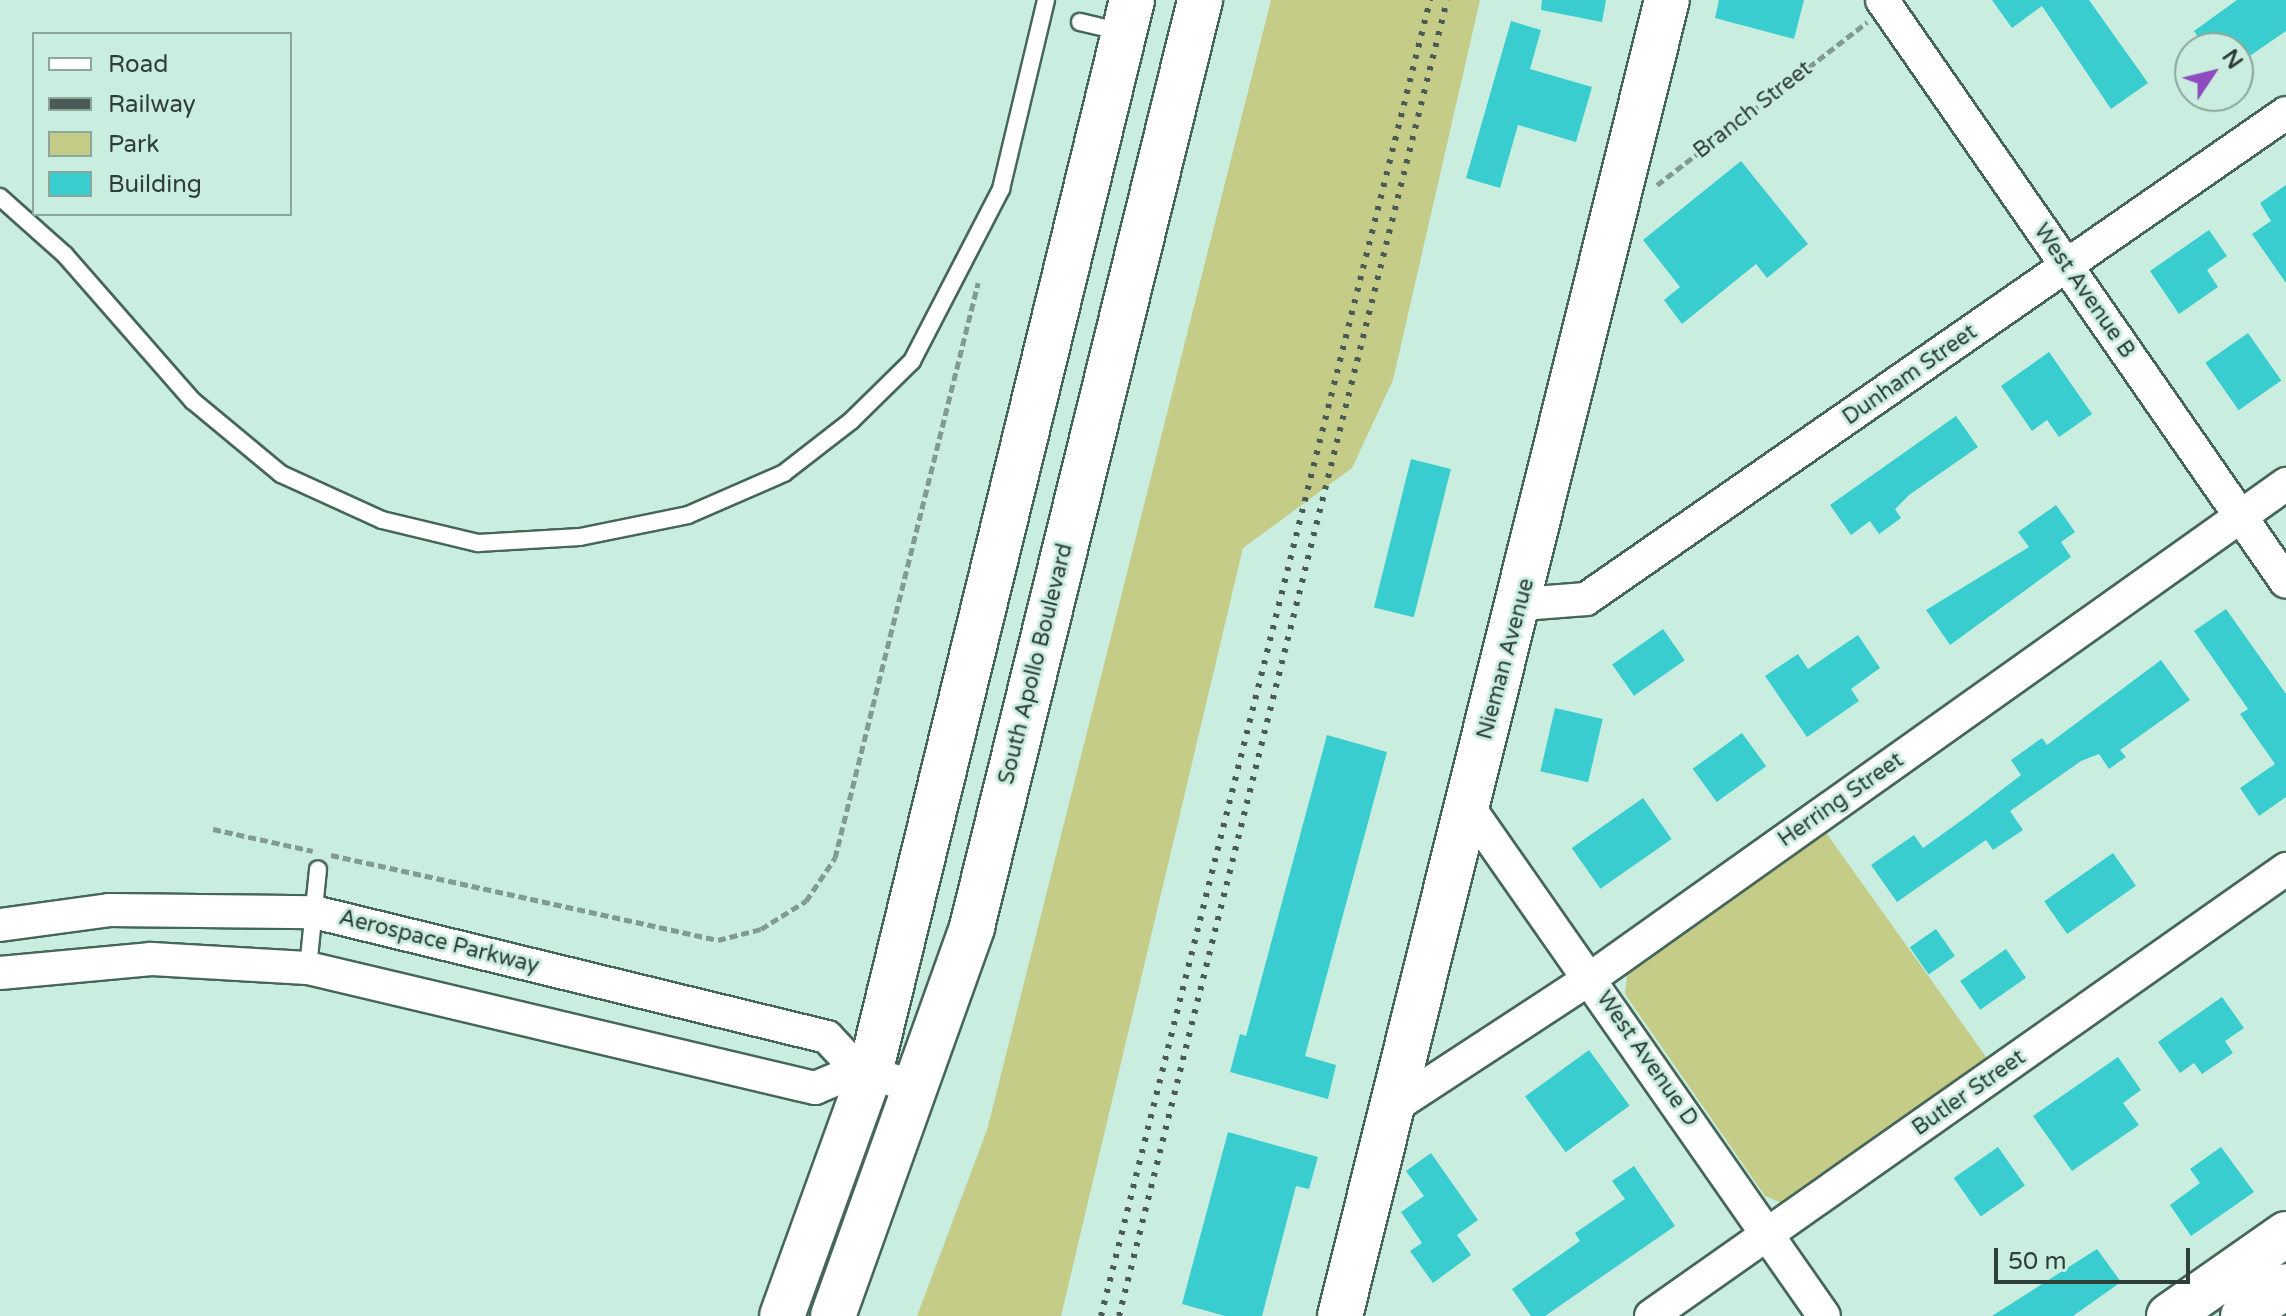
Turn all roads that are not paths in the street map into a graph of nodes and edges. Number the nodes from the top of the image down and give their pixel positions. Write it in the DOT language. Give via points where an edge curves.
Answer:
graph roads {
  1 [pos="1046,0"];
  2 [pos="1200,0"];
  3 [pos="1667,0"];
  4 [pos="1888,2"];
  5 [pos="1128,16"];
  6 [pos="1080,22"];
  7 [pos="2286,113"];
  8 [pos="0,197"];
  9 [pos="2068,266"];
  10 [pos="2286,484"];
  11 [pos="2240,516"];
  12 [pos="2286,582"];
  13 [pos="1522,604"];
  14 [pos="1467,805"];
  15 [pos="2286,869"];
  16 [pos="318,870"];
  17 [pos="314,912"];
  18 [pos="0,925"];
  19 [pos="308,968"];
  20 [pos="0,973"];
  21 [pos="1591,978"];
  22 [pos="864,1072"];
  23 [pos="916,1087"];
  24 [pos="1392,1108"];
  25 [pos="1768,1234"];
  26 [pos="2286,1234"];
  27 [pos="2286,1286"];
  28 [pos="782,1316"];
  29 [pos="833,1316"];
  30 [pos="1340,1316"];
  31 [pos="1651,1316"];
  32 [pos="1824,1316"];
  33 [pos="2169,1316"];
  34 [pos="2243,1316"];
  1 -- 8 [label="lane" via="1001,189 912,361 851,421 784,473 688,515 580,537 478,543 382,520 281,474 193,401 65,255"];
  2 -- 23 [label="street, South Apollo Boulevard" via="972,927"];
  3 -- 13 [label="street, Nieman Avenue"];
  4 -- 9 [label="street, West Avenue B"];
  5 -- 6 [label="lane"];
  5 -- 22 [label="street"];
  7 -- 9 [label="street, Dunham Street"];
  9 -- 11 [label="street, West Avenue B"];
  9 -- 13 [label="street, Dunham Street" via="1586,599"];
  10 -- 11 [label="street, Herring Street"];
  11 -- 12 [label="street, West Avenue B"];
  11 -- 21 [label="street, Herring Street"];
  13 -- 14 [label="street, Nieman Avenue"];
  14 -- 21 [label="street, West Avenue D"];
  14 -- 24 [label="street, Nieman Avenue"];
  15 -- 25 [label="street, Butler Street"];
  16 -- 17 [label="lane"];
  17 -- 18 [label="street, Aerospace Parkway" via="109,910"];
  17 -- 19 [label="lane"];
  17 -- 22 [label="street, Aerospace Parkway" via="827,1037"];
  19 -- 20 [label="street" via="151,959"];
  19 -- 22 [label="street" via="815,1088"];
  21 -- 24 [label="street, Herring Street"];
  21 -- 25 [label="street, West Avenue D"];
  22 -- 23 [label="street, Aerospace Parkway"];
  22 -- 28 [label="street"];
  23 -- 29 [label="street, South Apollo Boulevard"];
  24 -- 30 [label="street, Nieman Avenue"];
  25 -- 31 [label="street, Butler Street"];
  25 -- 32 [label="street, West Avenue D"];
  26 -- 33 [label="street"];
  27 -- 34 [label="street"];
}
